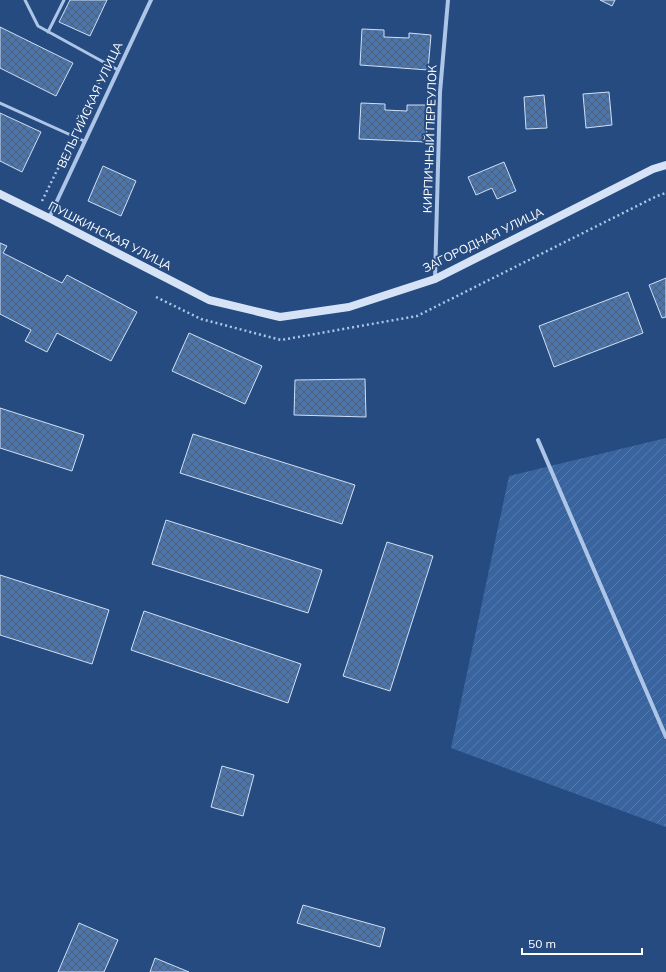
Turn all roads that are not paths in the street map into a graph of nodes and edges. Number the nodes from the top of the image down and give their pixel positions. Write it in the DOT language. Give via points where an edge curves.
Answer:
graph roads {
  1 [pos="25,0"];
  2 [pos="64,0"];
  3 [pos="151,0"];
  4 [pos="448,0"];
  5 [pos="48,32"];
  6 [pos="118,70"];
  7 [pos="0,103"];
  8 [pos="84,141"];
  9 [pos="666,165"];
  10 [pos="0,194"];
  11 [pos="49,218"];
  12 [pos="435,279"];
  13 [pos="208,300"];
  14 [pos="538,440"];
  15 [pos="666,735"];
  1 -- 5 [label="lane" via="38,26"];
  2 -- 5 [label="lane"];
  3 -- 6 [label="street, ВЕЛЬГИЙСКАЯ УЛИЦА"];
  4 -- 12 [label="street, КИРПИЧНЫЙ ПЕРЕУЛОК" via="440,92"];
  5 -- 6 [label="lane"];
  6 -- 8 [label="street, ВЕЛЬГИЙСКАЯ УЛИЦА"];
  7 -- 8 [label="lane"];
  8 -- 11 [label="street, ВЕЛЬГИЙСКАЯ УЛИЦА"];
  9 -- 12 [label="main road, ЗАГОРОДНАЯ УЛИЦА" via="653,169"];
  10 -- 11 [label="main road, ПУШКИНСКАЯ УЛИЦА"];
  11 -- 13 [label="main road, ПУШКИНСКАЯ УЛИЦА"];
  12 -- 13 [label="main road, ЗАГОРОДНАЯ УЛИЦА" via="349,307 280,317"];
  14 -- 15 [label="street"];
}
